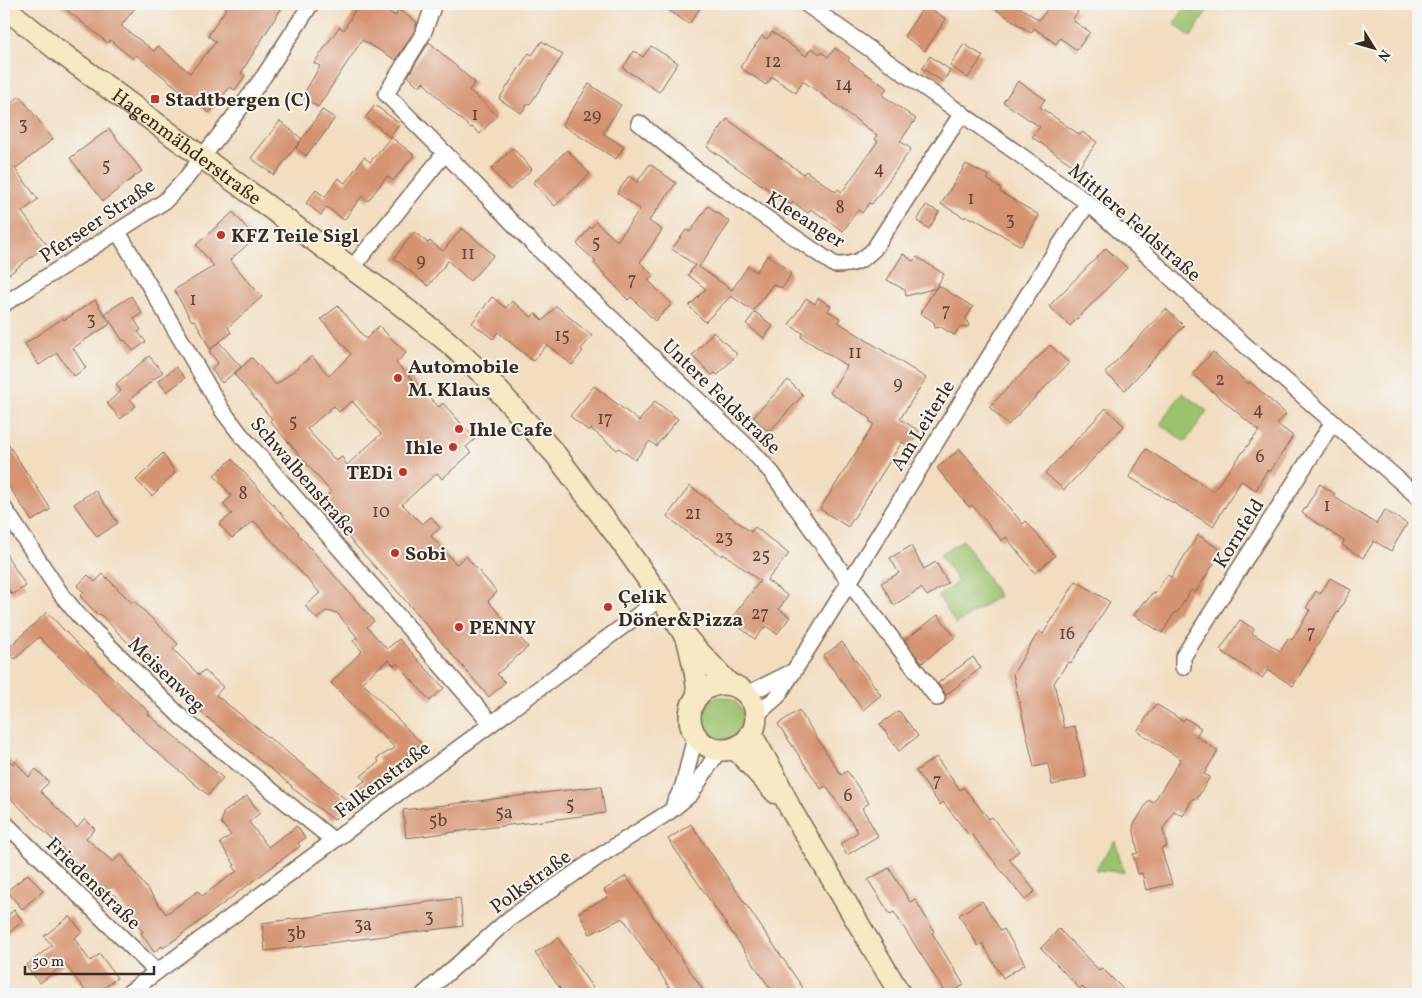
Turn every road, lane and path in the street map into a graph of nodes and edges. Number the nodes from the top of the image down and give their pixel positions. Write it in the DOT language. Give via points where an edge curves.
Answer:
graph roads {
  1 [pos="311,4"];
  2 [pos="434,4"];
  3 [pos="806,4"];
  4 [pos="4,7"];
  5 [pos="962,114"];
  6 [pos="639,123"];
  7 [pos="445,153"];
  8 [pos="202,157"];
  9 [pos="1088,202"];
  10 [pos="118,232"];
  11 [pos="352,268"];
  12 [pos="4,304"];
  13 [pos="1333,422"];
  14 [pos="1418,497"];
  15 [pos="4,508"];
  16 [pos="849,582"];
  17 [pos="661,598"];
  18 [pos="688,640"];
  19 [pos="1183,667"];
  20 [pos="793,671"];
  21 [pos="729,684"];
  22 [pos="698,694"];
  23 [pos="747,694"];
  24 [pos="937,698"];
  25 [pos="491,723"];
  26 [pos="754,725"];
  27 [pos="695,737"];
  28 [pos="727,749"];
  29 [pos="790,808"];
  30 [pos="669,812"];
  31 [pos="4,822"];
  32 [pos="333,840"];
  33 [pos="157,972"];
  34 [pos="127,994"];
  35 [pos="424,994"];
  36 [pos="900,994"];
  1 -- 8 [label="street, Pferseer Straße" via="264,76"];
  2 -- 7 [label="street, Untere Feldstraße" via="423,34 386,94"];
  3 -- 5 [label="street, Mittlere Feldstraße"];
  4 -- 8 [label="street, Hagenmähderstraße"];
  5 -- 6 [label="street, Kleeanger" via="874,249 864,259 850,265 835,265 698,171"];
  5 -- 9 [label="street, Mittlere Feldstraße"];
  7 -- 11 [label="street"];
  7 -- 16 [label="street, Untere Feldstraße" via="532,244 753,452 772,473"];
  8 -- 10 [label="street, Pferseer Straße" via="165,201"];
  8 -- 11 [label="street, Hagenmähderstraße"];
  9 -- 13 [label="street, Mittlere Feldstraße"];
  9 -- 16 [label="street, Am Leiterle"];
  10 -- 12 [label="street, Pferseer Straße"];
  10 -- 25 [label="street, Schwalbenstraße" via="222,410"];
  11 -- 17 [label="street, Hagenmähderstraße" via="448,342 488,379 556,455"];
  13 -- 14 [label="street, Mittlere Feldstraße"];
  13 -- 19 [label="street, Kornfeld" via="1183,657"];
  15 -- 32 [label="street, Meisenweg" via="61,594 80,616 182,718"];
  16 -- 20 [label="street, Am Leiterle"];
  16 -- 24 [label="street, Untere Feldstraße"];
  17 -- 18 [label="street, Hagenmähderstraße"];
  17 -- 25 [label="street, Falkenstraße"];
  18 -- 21 [label="street, Hagenmähderstraße"];
  18 -- 22 [label="street, Hagenmähderstraße"];
  20 -- 23 [label="street"];
  20 -- 26 [label="street, Am Leiterle"];
  21 -- 22 [label="street" via="707,687"];
  21 -- 23 [label="street, Hagenmähderstraße"];
  22 -- 27 [label="street, Hagenmähderstraße" via="690,708 689,723"];
  23 -- 26 [label="street" via="754,704"];
  25 -- 32 [label="street, Falkenstraße"];
  26 -- 28 [label="street" via="744,743"];
  26 -- 29 [label="street"];
  27 -- 28 [label="street" via="704,745"];
  27 -- 30 [label="street, Polkstraße" via="683,786"];
  28 -- 29 [label="street"];
  28 -- 30 [label="street, Polkstraße" via="697,788"];
  29 -- 36 [label="street"];
  30 -- 35 [label="street, Polkstraße" via="509,919"];
  31 -- 33 [label="street, Friedenstraße"];
  32 -- 33 [label="street, Falkenstraße"];
  33 -- 34 [label="street, Falkenstraße"];
}
